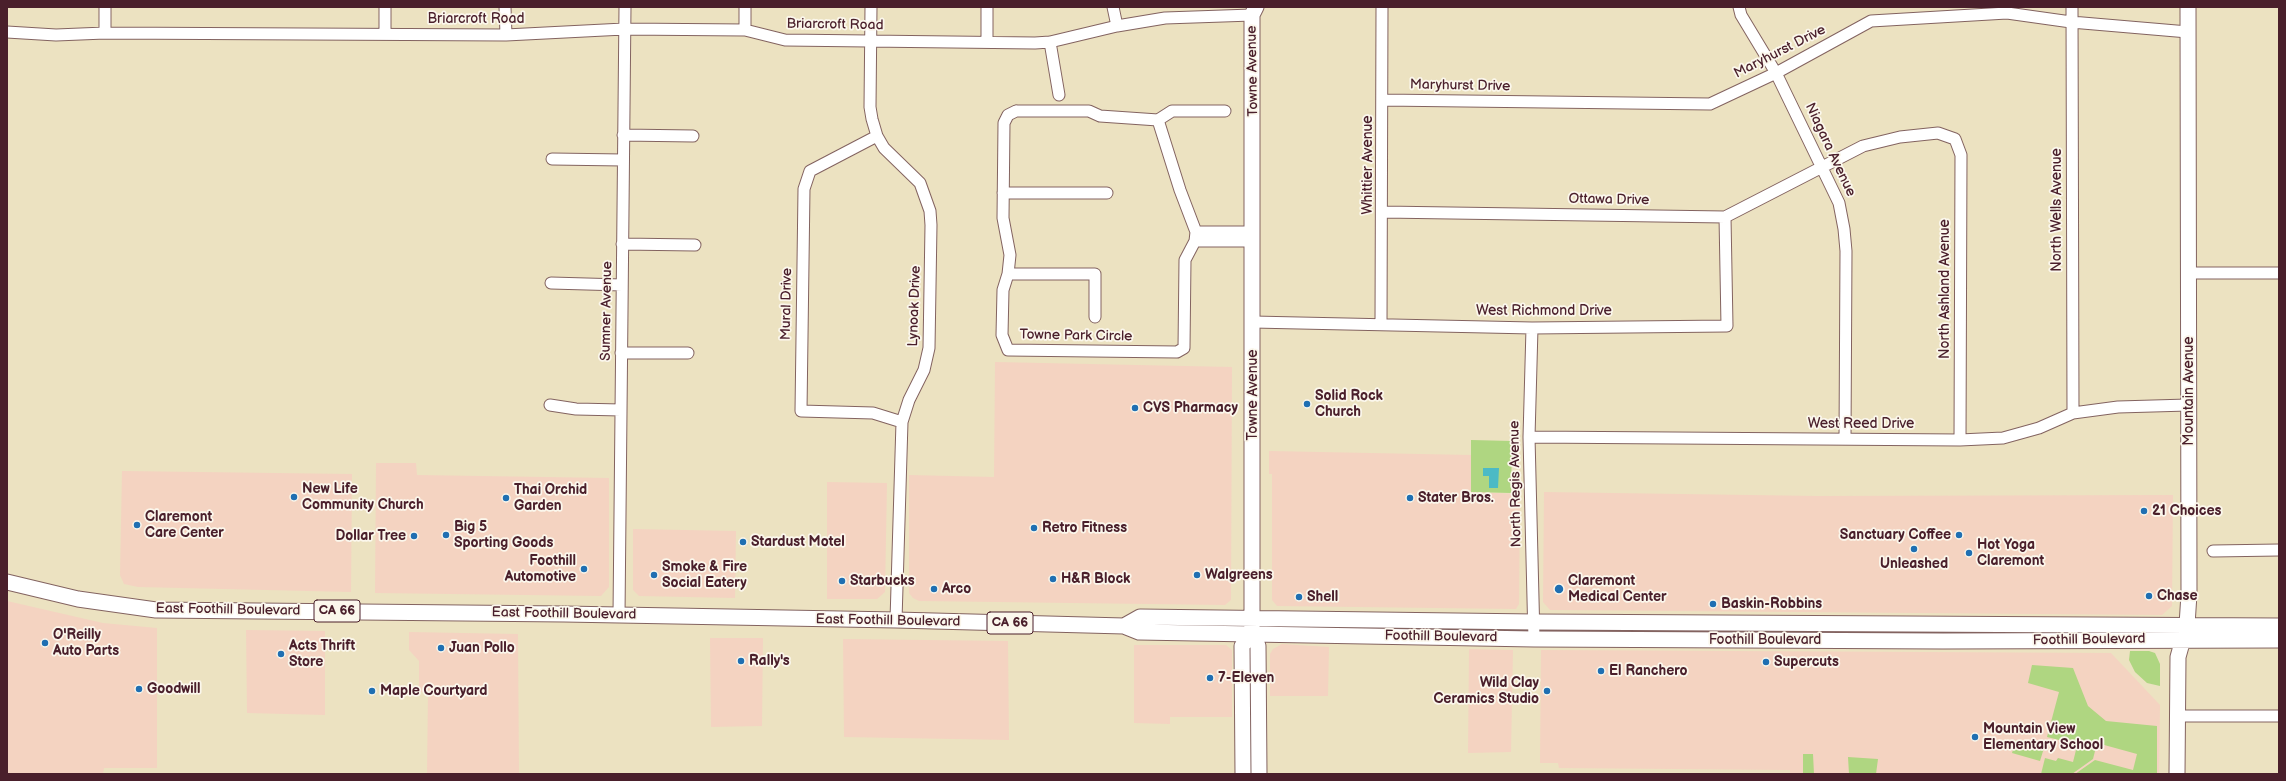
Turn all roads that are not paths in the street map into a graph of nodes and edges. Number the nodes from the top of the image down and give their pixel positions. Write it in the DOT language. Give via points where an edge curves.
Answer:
graph roads {
  1 [pos="104,7"];
  2 [pos="385,7"];
  3 [pos="506,7"];
  4 [pos="624,7"];
  5 [pos="745,7"];
  6 [pos="871,7"];
  7 [pos="987,7"];
  8 [pos="1113,7"];
  9 [pos="1382,7"];
  10 [pos="1739,7"];
  11 [pos="2072,7"];
  12 [pos="2188,7"];
  13 [pos="1252,10"];
  14 [pos="2071,22"];
  15 [pos="1117,26"];
  16 [pos="624,29"];
  17 [pos="745,30"];
  18 [pos="7,32"];
  19 [pos="2188,32"];
  20 [pos="105,33"];
  21 [pos="385,34"];
  22 [pos="506,35"];
  23 [pos="870,41"];
  24 [pos="987,42"];
  25 [pos="1050,42"];
  26 [pos="1776,73"];
  27 [pos="1059,95"];
  28 [pos="1383,100"];
  29 [pos="1225,111"];
  30 [pos="1158,120"];
  31 [pos="623,135"];
  32 [pos="693,136"];
  33 [pos="877,136"];
  34 [pos="1955,139"];
  35 [pos="552,159"];
  36 [pos="623,160"];
  37 [pos="1823,168"];
  38 [pos="1003,192"];
  39 [pos="1107,193"];
  40 [pos="1383,212"];
  41 [pos="1725,217"];
  42 [pos="1253,236"];
  43 [pos="1196,237"];
  44 [pos="622,244"];
  45 [pos="695,245"];
  46 [pos="2189,273"];
  47 [pos="2279,273"];
  48 [pos="1008,274"];
  49 [pos="551,283"];
  50 [pos="622,285"];
  51 [pos="1095,317"];
  52 [pos="1253,322"];
  53 [pos="1381,324"];
  54 [pos="1532,328"];
  55 [pos="621,353"];
  56 [pos="688,353"];
  57 [pos="550,405"];
  58 [pos="2188,405"];
  59 [pos="621,410"];
  60 [pos="2073,413"];
  61 [pos="902,422"];
  62 [pos="1529,438"];
  63 [pos="1845,439"];
  64 [pos="1960,440"];
  65 [pos="2279,550"];
  66 [pos="2214,551"];
  67 [pos="7,582"];
  68 [pos="619,615"];
  69 [pos="896,620"];
  70 [pos="1535,622"];
  71 [pos="1252,626"];
  72 [pos="2187,626"];
  73 [pos="2279,626"];
  74 [pos="1534,640"];
  75 [pos="2182,640"];
  76 [pos="2279,640"];
  77 [pos="2177,716"];
  78 [pos="2279,716"];
  79 [pos="1243,774"];
  80 [pos="1259,774"];
  81 [pos="2177,774"];
  1 -- 20 [label="street"];
  2 -- 21 [label="street"];
  3 -- 22 [label="street"];
  4 -- 16 [label="street, Sumner Avenue"];
  5 -- 17 [label="street"];
  6 -- 23 [label="street, Lynoak Drive"];
  7 -- 24 [label="street"];
  8 -- 15 [label="street"];
  9 -- 28 [label="street, Whittier Avenue"];
  10 -- 26 [label="street, Niagara Avenue" via="1741,15"];
  11 -- 14 [label="street, North Wells Avenue"];
  12 -- 19 [label="main road, Mountain Avenue"];
  13 -- 15 [label="street, Briarcroft Road" via="1181,16"];
  13 -- 42 [label="main road, Towne Avenue"];
  14 -- 19 [label="street, Maryhurst Drive"];
  14 -- 26 [label="street, Maryhurst Drive" via="2007,13 1870,22"];
  14 -- 60 [label="street, North Wells Avenue"];
  15 -- 25 [label="street, Briarcroft Road"];
  16 -- 17 [label="street, Briarcroft Road"];
  16 -- 22 [label="street, Briarcroft Road"];
  16 -- 31 [label="street, Sumner Avenue"];
  17 -- 23 [label="street, Briarcroft Road" via="785,40"];
  18 -- 20 [label="street, Briarcroft Road" via="56,36"];
  19 -- 46 [label="main road, Mountain Avenue"];
  20 -- 21 [label="street, Briarcroft Road"];
  21 -- 22 [label="street, Briarcroft Road"];
  23 -- 24 [label="street, Briarcroft Road"];
  23 -- 33 [label="street, Lynoak Drive" via="870,108"];
  24 -- 25 [label="street, Briarcroft Road"];
  25 -- 27 [label="street"];
  26 -- 28 [label="street, Maryhurst Drive" via="1710,104"];
  26 -- 37 [label="street, Niagara Avenue"];
  28 -- 40 [label="street, Whittier Avenue"];
  29 -- 30 [label="street" via="1172,111"];
  30 -- 38 [label="street, Towne Park Circle" via="1100,116 1089,111 1016,111 1008,115 1004,123"];
  30 -- 43 [label="street"];
  31 -- 32 [label="street"];
  31 -- 36 [label="street, Sumner Avenue"];
  33 -- 61 [label="street, Lynoak Drive" via="892,158 920,183 930,211 929,348 924,370 909,400"];
  33 -- 61 [label="street, Mural Drive" via="810,171 804,188 801,411 873,413"];
  34 -- 37 [label="street, Ottawa Drive" via="1938,133 1900,137 1863,146"];
  34 -- 64 [label="street, North Ashland Avenue" via="1961,156"];
  35 -- 36 [label="street"];
  36 -- 44 [label="street, Sumner Avenue"];
  37 -- 41 [label="street, Ottawa Drive"];
  37 -- 63 [label="street, Niagara Avenue" via="1839,203 1844,230"];
  38 -- 39 [label="street"];
  38 -- 48 [label="street, Towne Park Circle" via="1002,218 1010,255"];
  40 -- 41 [label="street, Ottawa Drive"];
  40 -- 53 [label="street, Whittier Avenue"];
  41 -- 54 [label="street, West Richmond Drive" via="1727,326"];
  42 -- 43 [label="street"];
  42 -- 52 [label="main road, Towne Avenue"];
  43 -- 48 [label="street, Towne Park Circle" via="1185,260 1184,348 1177,352 1008,350 1002,335 1003,290"];
  44 -- 45 [label="street"];
  44 -- 50 [label="street, Sumner Avenue"];
  46 -- 47 [label="street"];
  46 -- 58 [label="main road, Mountain Avenue"];
  48 -- 51 [label="street" via="1095,274"];
  49 -- 50 [label="street"];
  50 -- 55 [label="street, Sumner Avenue"];
  52 -- 53 [label="street, West Richmond Drive"];
  52 -- 71 [label="main road, Towne Avenue"];
  53 -- 54 [label="street, West Richmond Drive"];
  54 -- 62 [label="street, North Regis Avenue"];
  55 -- 56 [label="street"];
  55 -- 59 [label="street, Sumner Avenue"];
  57 -- 59 [label="street" via="576,409"];
  58 -- 60 [label="street, West Reed Drive" via="2118,407"];
  58 -- 72 [label="main road, Mountain Avenue"];
  59 -- 68 [label="street, Sumner Avenue"];
  60 -- 64 [label="street, West Reed Drive" via="2039,428 2003,438"];
  61 -- 69 [label="street, Lynoak Drive"];
  62 -- 63 [label="street, West Reed Drive"];
  62 -- 70 [label="street, North Regis Avenue"];
  63 -- 64 [label="street, West Reed Drive"];
  65 -- 66 [label="street"];
  67 -- 68 [label="main road, East Foothill Boulevard / CA 66" via="78,599 156,610"];
  68 -- 69 [label="main road, East Foothill Boulevard / CA 66"];
  69 -- 71 [label="main road, East Foothill Boulevard / CA 66" via="1124,626 1140,617"];
  70 -- 71 [label="main road, Foothill Boulevard"];
  70 -- 72 [label="main road, Foothill Boulevard"];
  70 -- 74 [label="street, North Regis Avenue"];
  71 -- 74 [label="main road, Foothill Boulevard"];
  71 -- 79 [label="main road" via="1242,646"];
  71 -- 80 [label="main road, Towne Avenue" via="1258,646"];
  72 -- 73 [label="main road, Foothill Boulevard"];
  72 -- 75 [label="main road, Mountain Avenue"];
  74 -- 75 [label="main road, Foothill Boulevard"];
  75 -- 76 [label="main road, Foothill Boulevard"];
  75 -- 77 [label="main road, Mountain Avenue" via="2178,657"];
  77 -- 78 [label="street"];
  77 -- 81 [label="main road, Mountain Avenue"];
}
